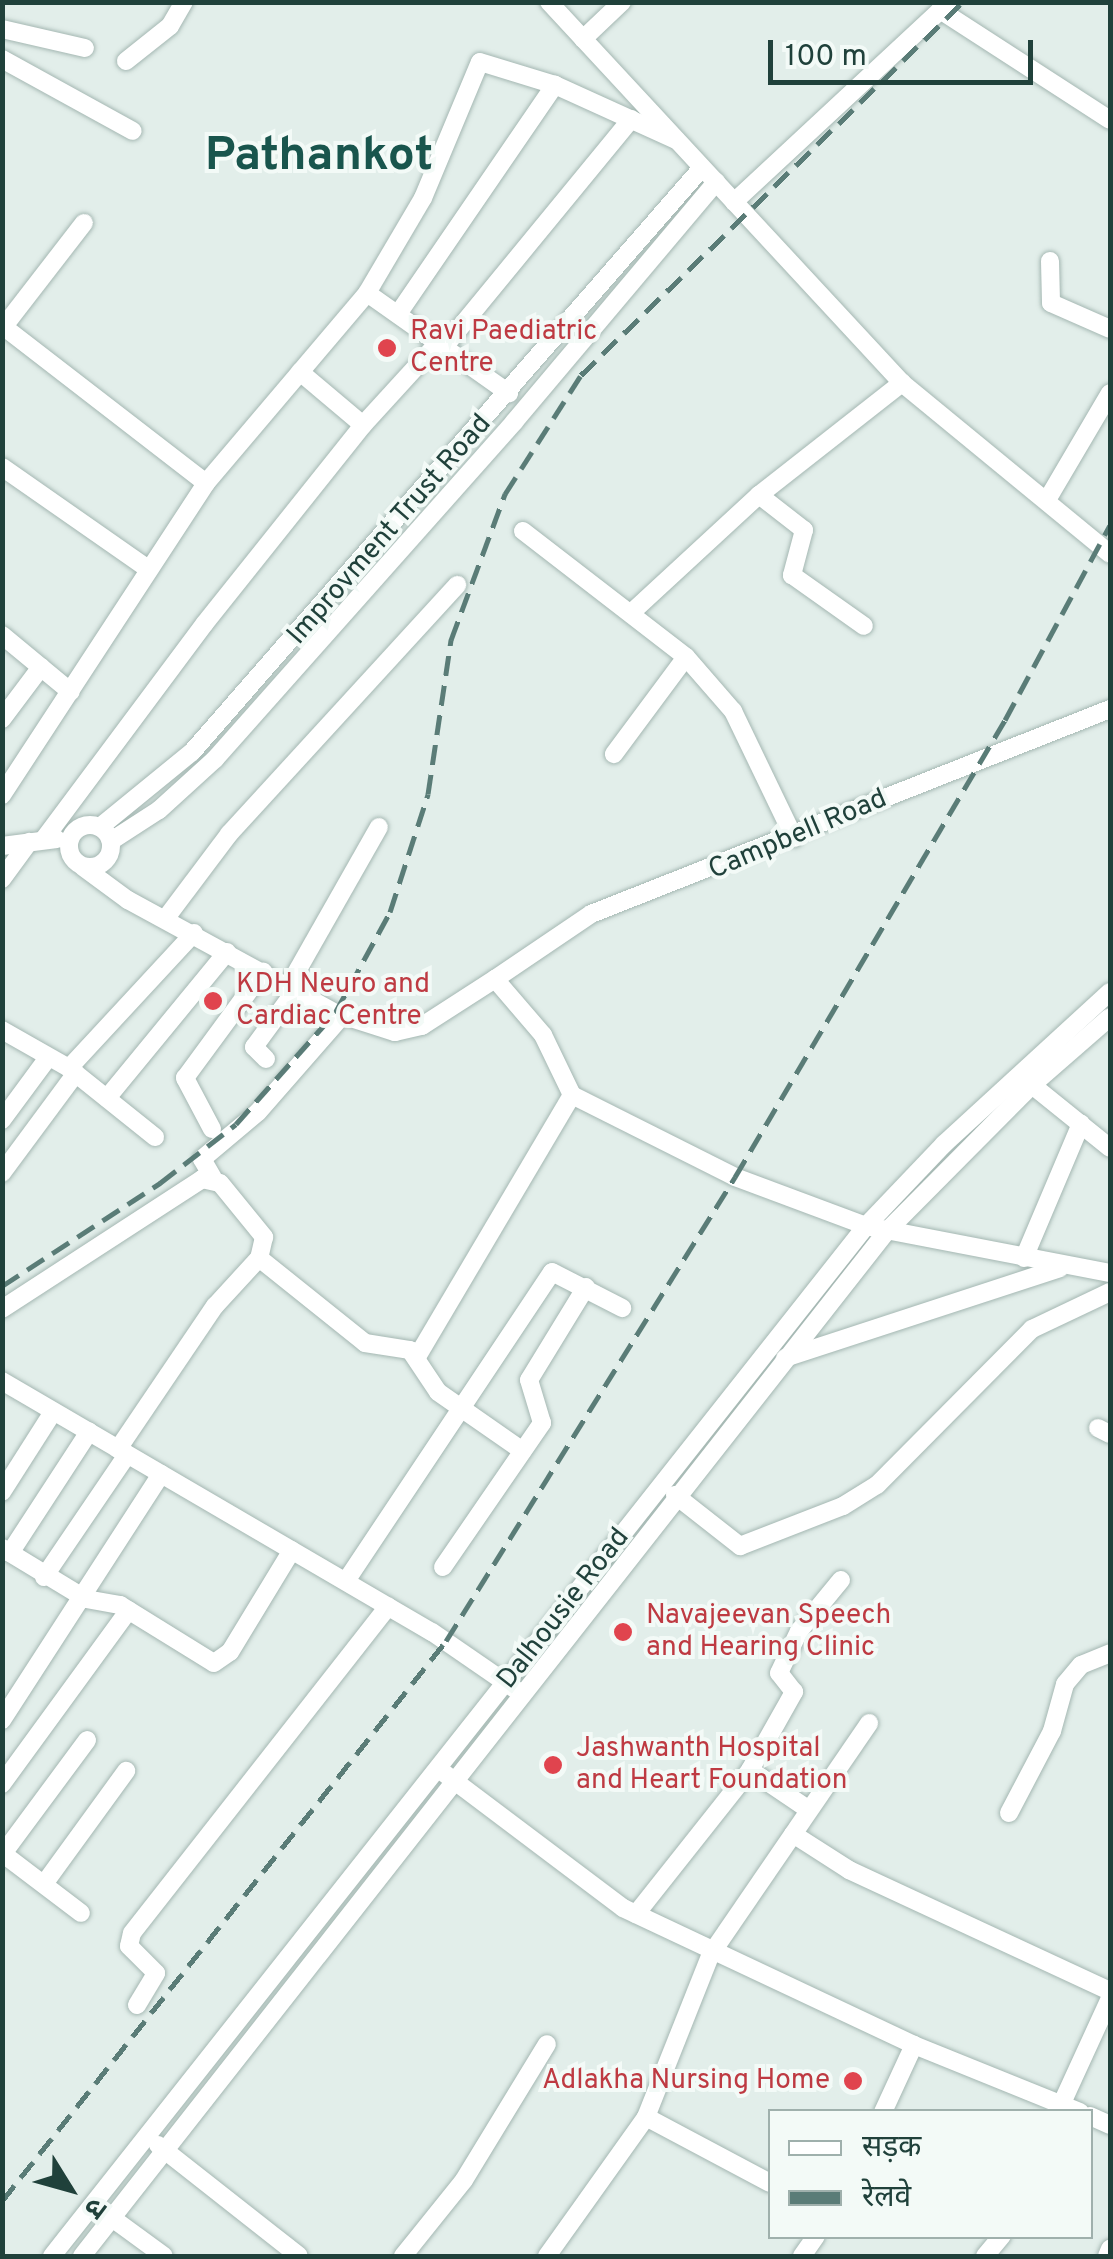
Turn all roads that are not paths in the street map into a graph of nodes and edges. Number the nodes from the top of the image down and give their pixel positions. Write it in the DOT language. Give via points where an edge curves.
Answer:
graph roads {
  1 [pos="184,2"];
  2 [pos="549,2"];
  3 [pos="622,2"];
  4 [pos="944,6"];
  5 [pos="2,29"];
  6 [pos="583,39"];
  7 [pos="85,48"];
  8 [pos="2,59"];
  9 [pos="126,61"];
  10 [pos="555,85"];
  11 [pos="631,120"];
  12 [pos="1110,120"];
  13 [pos="133,131"];
  14 [pos="676,140"];
  15 [pos="701,169"];
  16 [pos="716,182"];
  17 [pos="734,202"];
  18 [pos="84,223"];
  19 [pos="1050,261"];
  20 [pos="367,293"];
  21 [pos="398,314"];
  22 [pos="3,328"];
  23 [pos="1110,329"];
  24 [pos="441,345"];
  25 [pos="300,372"];
  26 [pos="902,383"];
  27 [pos="509,393"];
  28 [pos="1110,393"];
  29 [pos="494,412"];
  30 [pos="514,422"];
  31 [pos="363,425"];
  32 [pos="2,467"];
  33 [pos="206,483"];
  34 [pos="759,495"];
  35 [pos="1047,500"];
  36 [pos="523,531"];
  37 [pos="1110,554"];
  38 [pos="148,569"];
  39 [pos="457,584"];
  40 [pos="631,613"];
  41 [pos="864,626"];
  42 [pos="302,628"];
  43 [pos="2,634"];
  44 [pos="318,641"];
  45 [pos="686,657"];
  46 [pos="40,668"];
  47 [pos="71,692"];
  48 [pos="1110,709"];
  49 [pos="2,719"];
  50 [pos="614,754"];
  51 [pos="2,795"];
  52 [pos="379,828"];
  53 [pos="2,831"];
  54 [pos="106,834"];
  55 [pos="70,838"];
  56 [pos="794,838"];
  57 [pos="24,842"];
  58 [pos="83,867"];
  59 [pos="2,878"];
  60 [pos="166,918"];
  61 [pos="194,933"];
  62 [pos="227,952"];
  63 [pos="263,972"];
  64 [pos="495,979"];
  65 [pos="292,989"];
  66 [pos="1110,992"];
  67 [pos="342,1016"];
  68 [pos="1110,1017"];
  69 [pos="2,1030"];
  70 [pos="47,1059"];
  71 [pos="266,1059"];
  72 [pos="72,1070"];
  73 [pos="1032,1085"];
  74 [pos="572,1096"];
  75 [pos="106,1098"];
  76 [pos="2,1120"];
  77 [pos="1081,1124"];
  78 [pos="212,1129"];
  79 [pos="154,1138"];
  80 [pos="1110,1148"];
  81 [pos="8,1150"];
  82 [pos="2,1173"];
  83 [pos="212,1178"];
  84 [pos="866,1226"];
  85 [pos="887,1231"];
  86 [pos="259,1258"];
  87 [pos="1024,1258"];
  88 [pos="1065,1266"];
  89 [pos="1110,1273"];
  90 [pos="586,1287"];
  91 [pos="1110,1292"];
  92 [pos="622,1308"];
  93 [pos="2,1309"];
  94 [pos="417,1356"];
  95 [pos="783,1358"];
  96 [pos="749,1371"];
  97 [pos="6,1391"];
  98 [pos="458,1406"];
  99 [pos="53,1412"];
  100 [pos="88,1432"];
  101 [pos="523,1451"];
  102 [pos="123,1452"];
  103 [pos="161,1474"];
  104 [pos="2,1492"];
  105 [pos="675,1495"];
  106 [pos="6,1550"];
  107 [pos="292,1550"];
  108 [pos="444,1567"];
  109 [pos="44,1577"];
  110 [pos="840,1580"];
  111 [pos="346,1581"];
  112 [pos="86,1599"];
  113 [pos="388,1606"];
  114 [pos="129,1610"];
  115 [pos="1110,1653"];
  116 [pos="507,1682"];
  117 [pos="10,1694"];
  118 [pos="523,1695"];
  119 [pos="2,1720"];
  120 [pos="869,1723"];
  121 [pos="86,1740"];
  122 [pos="9,1763"];
  123 [pos="750,1770"];
  124 [pos="126,1771"];
  125 [pos="446,1775"];
  126 [pos="2,1784"];
  127 [pos="810,1810"];
  128 [pos="1009,1813"];
  129 [pos="793,1834"];
  130 [pos="3,1854"];
  131 [pos="44,1884"];
  132 [pos="82,1912"];
  133 [pos="636,1914"];
  134 [pos="711,1954"];
  135 [pos="1110,1994"];
  136 [pos="137,2005"];
  137 [pos="547,2044"];
  138 [pos="914,2044"];
  139 [pos="1062,2103"];
  140 [pos="883,2109"];
  141 [pos="1074,2109"];
  142 [pos="646,2118"];
  143 [pos="147,2137"];
  144 [pos="165,2151"];
  145 [pos="768,2182"];
  146 [pos="112,2218"];
  147 [pos="1110,2250"];
  148 [pos="551,2255"];
  149 [pos="52,2256"];
  150 [pos="82,2256"];
  151 [pos="164,2256"];
  152 [pos="299,2256"];
  153 [pos="403,2256"];
  154 [pos="1107,2256"];
  1 -- 9 [label="street" via="170,26"];
  2 -- 6 [label="street"];
  3 -- 6 [label="street"];
  4 -- 12 [label="street"];
  4 -- 17 [label="street"];
  5 -- 7 [label="street"];
  6 -- 14 [label="street"];
  8 -- 13 [label="street"];
  10 -- 11 [label="street"];
  10 -- 20 [label="street" via="480,62 423,198"];
  10 -- 21 [label="street"];
  11 -- 14 [label="street"];
  11 -- 24 [label="street"];
  14 -- 15 [label="street"];
  15 -- 16 [label="street"];
  15 -- 27 [label="street, Improvment Trust Road"];
  16 -- 17 [label="street"];
  16 -- 30 [label="street"];
  17 -- 26 [label="street"];
  18 -- 22 [label="street"];
  19 -- 23 [label="street" via="1052,303"];
  20 -- 21 [label="street"];
  20 -- 25 [label="street"];
  21 -- 24 [label="street"];
  22 -- 33 [label="street"];
  24 -- 27 [label="street"];
  24 -- 31 [label="street"];
  25 -- 31 [label="street"];
  25 -- 33 [label="street"];
  26 -- 34 [label="street"];
  26 -- 35 [label="street"];
  27 -- 29 [label="street, Improvment Trust Road"];
  28 -- 35 [label="street"];
  29 -- 30 [label="street"];
  29 -- 42 [label="street, Improvment Trust Road"];
  30 -- 44 [label="street"];
  31 -- 57 [label="street"];
  32 -- 38 [label="street"];
  33 -- 38 [label="street"];
  34 -- 40 [label="street"];
  34 -- 41 [label="street" via="804,530 792,576"];
  35 -- 37 [label="street"];
  36 -- 40 [label="street"];
  38 -- 47 [label="street"];
  39 -- 60 [label="street" via="229,834"];
  40 -- 45 [label="street"];
  42 -- 44 [label="street"];
  42 -- 54 [label="street, Improvment Trust Road" via="171,775"];
  43 -- 46 [label="street"];
  44 -- 54 [label="street" via="215,759 159,810"];
  45 -- 50 [label="street"];
  45 -- 56 [label="street" via="733,711"];
  46 -- 47 [label="street"];
  46 -- 49 [label="street"];
  47 -- 51 [label="street"];
  48 -- 56 [label="street, Campbell Road"];
  52 -- 65 [label="street"];
  53 -- 57 [label="street"];
  54 -- 55 [label="street" via="75,830"];
  54 -- 58 [label="street" via="101,865"];
  55 -- 57 [label="street"];
  55 -- 58 [label="street" via="70,855"];
  56 -- 64 [label="street, Campbell Road" via="591,914"];
  57 -- 59 [label="street"];
  58 -- 60 [label="street, Campbell Road"];
  60 -- 61 [label="street, Campbell Road"];
  61 -- 62 [label="street, Campbell Road"];
  61 -- 72 [label="street"];
  62 -- 63 [label="street, Campbell Road"];
  62 -- 75 [label="street"];
  63 -- 65 [label="street, Campbell Road"];
  63 -- 78 [label="street" via="185,1078"];
  64 -- 67 [label="street, Campbell Road" via="407,1032"];
  64 -- 74 [label="street" via="542,1035"];
  65 -- 67 [label="street, Campbell Road"];
  65 -- 71 [label="street" via="254,1047"];
  66 -- 84 [label="street, Dalhousie Road" via="944,1144"];
  67 -- 83 [label="street" via="258,1112 202,1160"];
  68 -- 73 [label="street, Dalhousie Road"];
  69 -- 70 [label="street"];
  70 -- 72 [label="street"];
  70 -- 76 [label="street"];
  72 -- 75 [label="street"];
  72 -- 81 [label="street"];
  73 -- 77 [label="street"];
  73 -- 85 [label="street, Dalhousie Road"];
  74 -- 84 [label="street" via="735,1177"];
  74 -- 94 [label="street"];
  75 -- 79 [label="street"];
  77 -- 80 [label="street"];
  77 -- 87 [label="street"];
  81 -- 82 [label="street"];
  83 -- 86 [label="street" via="264,1237"];
  83 -- 93 [label="street"];
  84 -- 85 [label="street"];
  84 -- 96 [label="street, Dalhousie Road"];
  85 -- 87 [label="street"];
  85 -- 95 [label="street, Dalhousie Road"];
  86 -- 94 [label="street" via="366,1343"];
  86 -- 102 [label="street" via="215,1306"];
  87 -- 88 [label="street"];
  88 -- 89 [label="street"];
  88 -- 95 [label="street"];
  90 -- 92 [label="street"];
  90 -- 98 [label="street" via="552,1272"];
  90 -- 101 [label="street" via="530,1374 529,1391 544,1417"];
  91 -- 105 [label="street" via="1032,1329 876,1485 843,1506 740,1546"];
  94 -- 98 [label="street" via="432,1386"];
  95 -- 96 [label="street"];
  95 -- 105 [label="street, Dalhousie Road"];
  96 -- 116 [label="street, Dalhousie Road"];
  97 -- 99 [label="street"];
  98 -- 101 [label="street"];
  98 -- 111 [label="street"];
  99 -- 100 [label="street"];
  99 -- 104 [label="street"];
  100 -- 102 [label="street"];
  100 -- 106 [label="street"];
  101 -- 108 [label="street"];
  102 -- 103 [label="street"];
  102 -- 109 [label="street"];
  103 -- 107 [label="street"];
  103 -- 112 [label="street"];
  105 -- 118 [label="street, Dalhousie Road"];
  106 -- 109 [label="street"];
  107 -- 111 [label="street"];
  107 -- 114 [label="street" via="218,1662"];
  109 -- 112 [label="street"];
  110 -- 123 [label="street" via="798,1631 779,1674 794,1692"];
  111 -- 113 [label="street"];
  112 -- 114 [label="street"];
  112 -- 117 [label="street"];
  113 -- 116 [label="street"];
  113 -- 136 [label="street" via="132,1932 129,1946 156,1972"];
  114 -- 122 [label="street"];
  115 -- 128 [label="street" via="1073,1671 1052,1731"];
  116 -- 118 [label="street"];
  116 -- 125 [label="street, Dalhousie Road"];
  117 -- 119 [label="street"];
  118 -- 125 [label="street, Dalhousie Road"];
  120 -- 127 [label="street"];
  121 -- 130 [label="street"];
  122 -- 126 [label="street"];
  123 -- 127 [label="street"];
  123 -- 133 [label="street"];
  124 -- 131 [label="street"];
  125 -- 133 [label="street"];
  125 -- 143 [label="street, Dalhousie Road"];
  125 -- 144 [label="street, Dalhousie Road"];
  127 -- 129 [label="street"];
  129 -- 134 [label="street"];
  129 -- 135 [label="street" via="849,1870"];
  130 -- 131 [label="street"];
  131 -- 132 [label="street"];
  133 -- 134 [label="street"];
  134 -- 138 [label="street"];
  134 -- 142 [label="street"];
  135 -- 139 [label="street"];
  137 -- 153 [label="street" via="464,2180"];
  138 -- 139 [label="street"];
  138 -- 140 [label="street"];
  139 -- 141 [label="street"];
  142 -- 145 [label="street"];
  142 -- 148 [label="street"];
  143 -- 144 [label="street"];
  143 -- 149 [label="street, Dalhousie Road"];
  144 -- 146 [label="street, Dalhousie Road"];
  144 -- 152 [label="street"];
  146 -- 150 [label="street, Dalhousie Road"];
  146 -- 151 [label="street"];
  147 -- 154 [label="street"];
}
